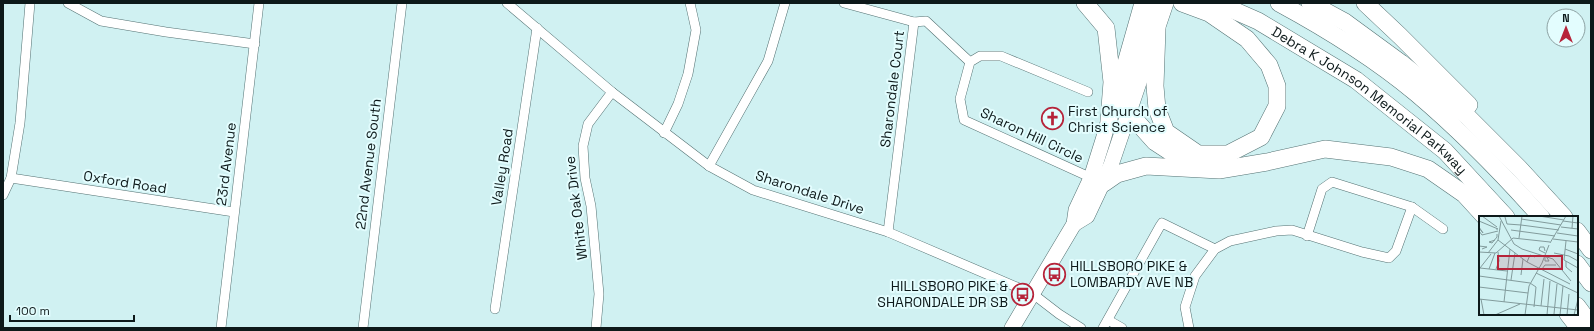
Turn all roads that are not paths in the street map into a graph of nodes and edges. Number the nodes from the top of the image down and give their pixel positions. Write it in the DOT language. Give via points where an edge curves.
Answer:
graph roads {
  1 [pos="30,3"];
  2 [pos="68,3"];
  3 [pos="259,3"];
  4 [pos="402,3"];
  5 [pos="507,3"];
  6 [pos="690,3"];
  7 [pos="785,3"];
  8 [pos="844,3"];
  9 [pos="1085,3"];
  10 [pos="1182,3"];
  11 [pos="1218,3"];
  12 [pos="1279,3"];
  13 [pos="1310,3"];
  14 [pos="1365,3"];
  15 [pos="1153,10"];
  16 [pos="914,22"];
  17 [pos="537,28"];
  18 [pos="255,44"];
  19 [pos="970,62"];
  20 [pos="612,92"];
  21 [pos="1088,92"];
  22 [pos="1129,113"];
  23 [pos="1109,120"];
  24 [pos="664,133"];
  25 [pos="709,166"];
  26 [pos="1204,169"];
  27 [pos="11,178"];
  28 [pos="1097,181"];
  29 [pos="3,195"];
  30 [pos="1412,207"];
  31 [pos="234,212"];
  32 [pos="1485,216"];
  33 [pos="1505,216"];
  34 [pos="1540,216"];
  35 [pos="1564,216"];
  36 [pos="1564,216"];
  37 [pos="1443,229"];
  38 [pos="888,232"];
  39 [pos="1578,232"];
  40 [pos="1307,236"];
  41 [pos="1215,250"];
  42 [pos="1591,250"];
  43 [pos="1578,265"];
  44 [pos="1591,283"];
  45 [pos="1033,294"];
  46 [pos="1578,307"];
  47 [pos="495,310"];
  48 [pos="1569,315"];
  49 [pos="1106,324"];
  50 [pos="1591,325"];
  51 [pos="221,328"];
  52 [pos="362,328"];
  53 [pos="596,328"];
  54 [pos="1012,328"];
  55 [pos="1081,328"];
  56 [pos="1122,328"];
  57 [pos="1188,328"];
  58 [pos="1579,328"];
  1 -- 27 [label="street" via="20,123"];
  2 -- 18 [label="street" via="102,21"];
  3 -- 18 [label="street, 23rd Avenue"];
  4 -- 52 [label="street, 22nd Avenue South"];
  5 -- 17 [label="street, Sharondale Drive"];
  6 -- 24 [label="street" via="696,30 688,74 678,104"];
  7 -- 25 [label="street" via="768,61"];
  8 -- 16 [label="street, Sharondale Court"];
  9 -- 23 [label="highway" via="1106,28 1112,82"];
  10 -- 15 [label="highway" via="1209,13 1248,39 1270,65 1277,86 1277,106 1260,137 1228,154 1198,154 1166,132 1157,109"];
  11 -- 33 [label="highway, Debra K Johnson Memorial Parkway" via="1258,21 1356,80 1445,151"];
  12 -- 34 [label="highway, Debra K Johnson Memorial Parkway" via="1356,49 1415,92 1460,132"];
  13 -- 35 [label="highway" via="1344,22 1395,58 1467,116"];
  14 -- 36 [label="highway" via="1514,151"];
  15 -- 22 [label="highway" via="1126,101"];
  15 -- 23 [label="main road"];
  16 -- 19 [label="street" via="926,21"];
  16 -- 38 [label="street, Sharondale Court"];
  17 -- 20 [label="street, Sharondale Drive"];
  17 -- 47 [label="street, Valley Road"];
  18 -- 31 [label="street, 23rd Avenue"];
  19 -- 21 [label="street" via="980,56 1000,56"];
  19 -- 28 [label="street, Sharon Hill Circle" via="960,99 964,120"];
  20 -- 24 [label="street, Sharondale Drive"];
  20 -- 53 [label="street, White Oak Drive" via="588,124 583,146 599,294"];
  22 -- 26 [label="highway" via="1155,142 1181,159"];
  22 -- 28 [label="main road"];
  23 -- 28 [label="main road"];
  24 -- 25 [label="street, Sharondale Drive"];
  25 -- 38 [label="street, Sharondale Drive" via="753,190"];
  26 -- 28 [label="highway" via="1146,166"];
  26 -- 32 [label="highway" via="1219,170 1268,162 1325,149 1391,157 1428,169 1464,194"];
  27 -- 29 [label="street"];
  27 -- 31 [label="street, Oxford Road"];
  28 -- 45 [label="main road" via="1087,216 1074,224"];
  30 -- 37 [label="street"];
  30 -- 40 [label="street" via="1396,251 1389,258"];
  30 -- 40 [label="street" via="1332,182 1322,189"];
  31 -- 51 [label="street, 23rd Avenue"];
  38 -- 45 [label="street, Sharondale Drive"];
  39 -- 42 [label="highway"];
  40 -- 41 [label="street" via="1292,230 1276,231 1230,241"];
  41 -- 49 [label="street" via="1162,224"];
  41 -- 57 [label="street" via="1194,276 1185,307"];
  43 -- 44 [label="highway"];
  45 -- 54 [label="main road"];
  45 -- 55 [label="street, Sharondale Drive"];
  46 -- 50 [label="highway"];
  48 -- 58 [label="highway"];
  49 -- 56 [label="street"];
}
